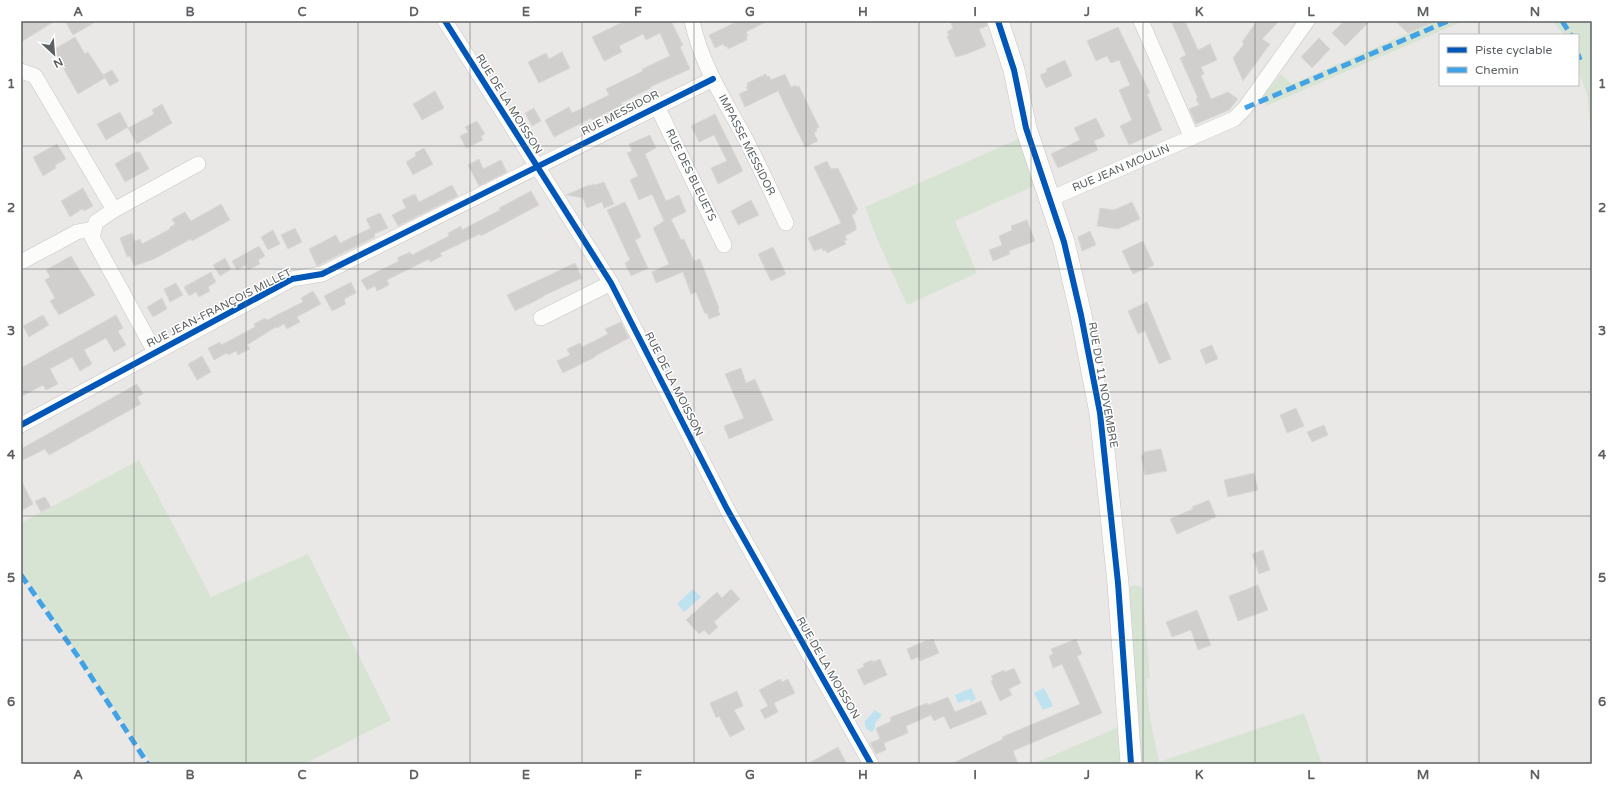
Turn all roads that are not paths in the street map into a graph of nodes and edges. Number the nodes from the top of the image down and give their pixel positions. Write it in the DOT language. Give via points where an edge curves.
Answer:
graph roads {
  1 [pos="445,21"];
  2 [pos="692,21"];
  3 [pos="998,21"];
  4 [pos="1141,21"];
  5 [pos="1307,21"];
  6 [pos="21,71"];
  7 [pos="713,79"];
  8 [pos="657,106"];
  9 [pos="1192,138"];
  10 [pos="198,164"];
  11 [pos="537,166"];
  12 [pos="1049,196"];
  13 [pos="114,210"];
  14 [pos="786,223"];
  15 [pos="93,229"];
  16 [pos="724,245"];
  17 [pos="21,262"];
  18 [pos="611,283"];
  19 [pos="541,318"];
  20 [pos="155,352"];
  21 [pos="21,425"];
  22 [pos="871,764"];
  23 [pos="1131,764"];
  1 -- 11 [label="street, RUE DE LA MOISSON"];
  2 -- 7 [label="street, IMPASSE MESSIDOR" via="696,41"];
  3 -- 12 [label="street, RUE DU 11 NOVEMBRE" via="1014,70 1026,128"];
  4 -- 9 [label="street"];
  5 -- 9 [label="street, RUE JEAN MOULIN" via="1245,108 1234,119"];
  6 -- 13 [label="street" via="35,76"];
  7 -- 8 [label="street, RUE MESSIDOR"];
  7 -- 14 [label="street, IMPASSE MESSIDOR"];
  8 -- 11 [label="street, RUE MESSIDOR"];
  8 -- 16 [label="street, RUE DES BLEUETS"];
  9 -- 12 [label="street, RUE JEAN MOULIN" via="1060,195"];
  10 -- 13 [label="street"];
  11 -- 18 [label="street, RUE DE LA MOISSON"];
  11 -- 20 [label="street, RUE JEAN-FRANÇOIS MILLET" via="322,274 292,279"];
  12 -- 23 [label="street, RUE DU 11 NOVEMBRE" via="1064,242 1100,413 1118,583"];
  13 -- 15 [label="street" via="96,222"];
  15 -- 17 [label="street" via="76,232"];
  15 -- 20 [label="street" via="92,237"];
  18 -- 19 [label="street"];
  18 -- 22 [label="street, RUE DE LA MOISSON" via="727,509"];
  20 -- 21 [label="street, RUE JEAN-FRANÇOIS MILLET"];
}
